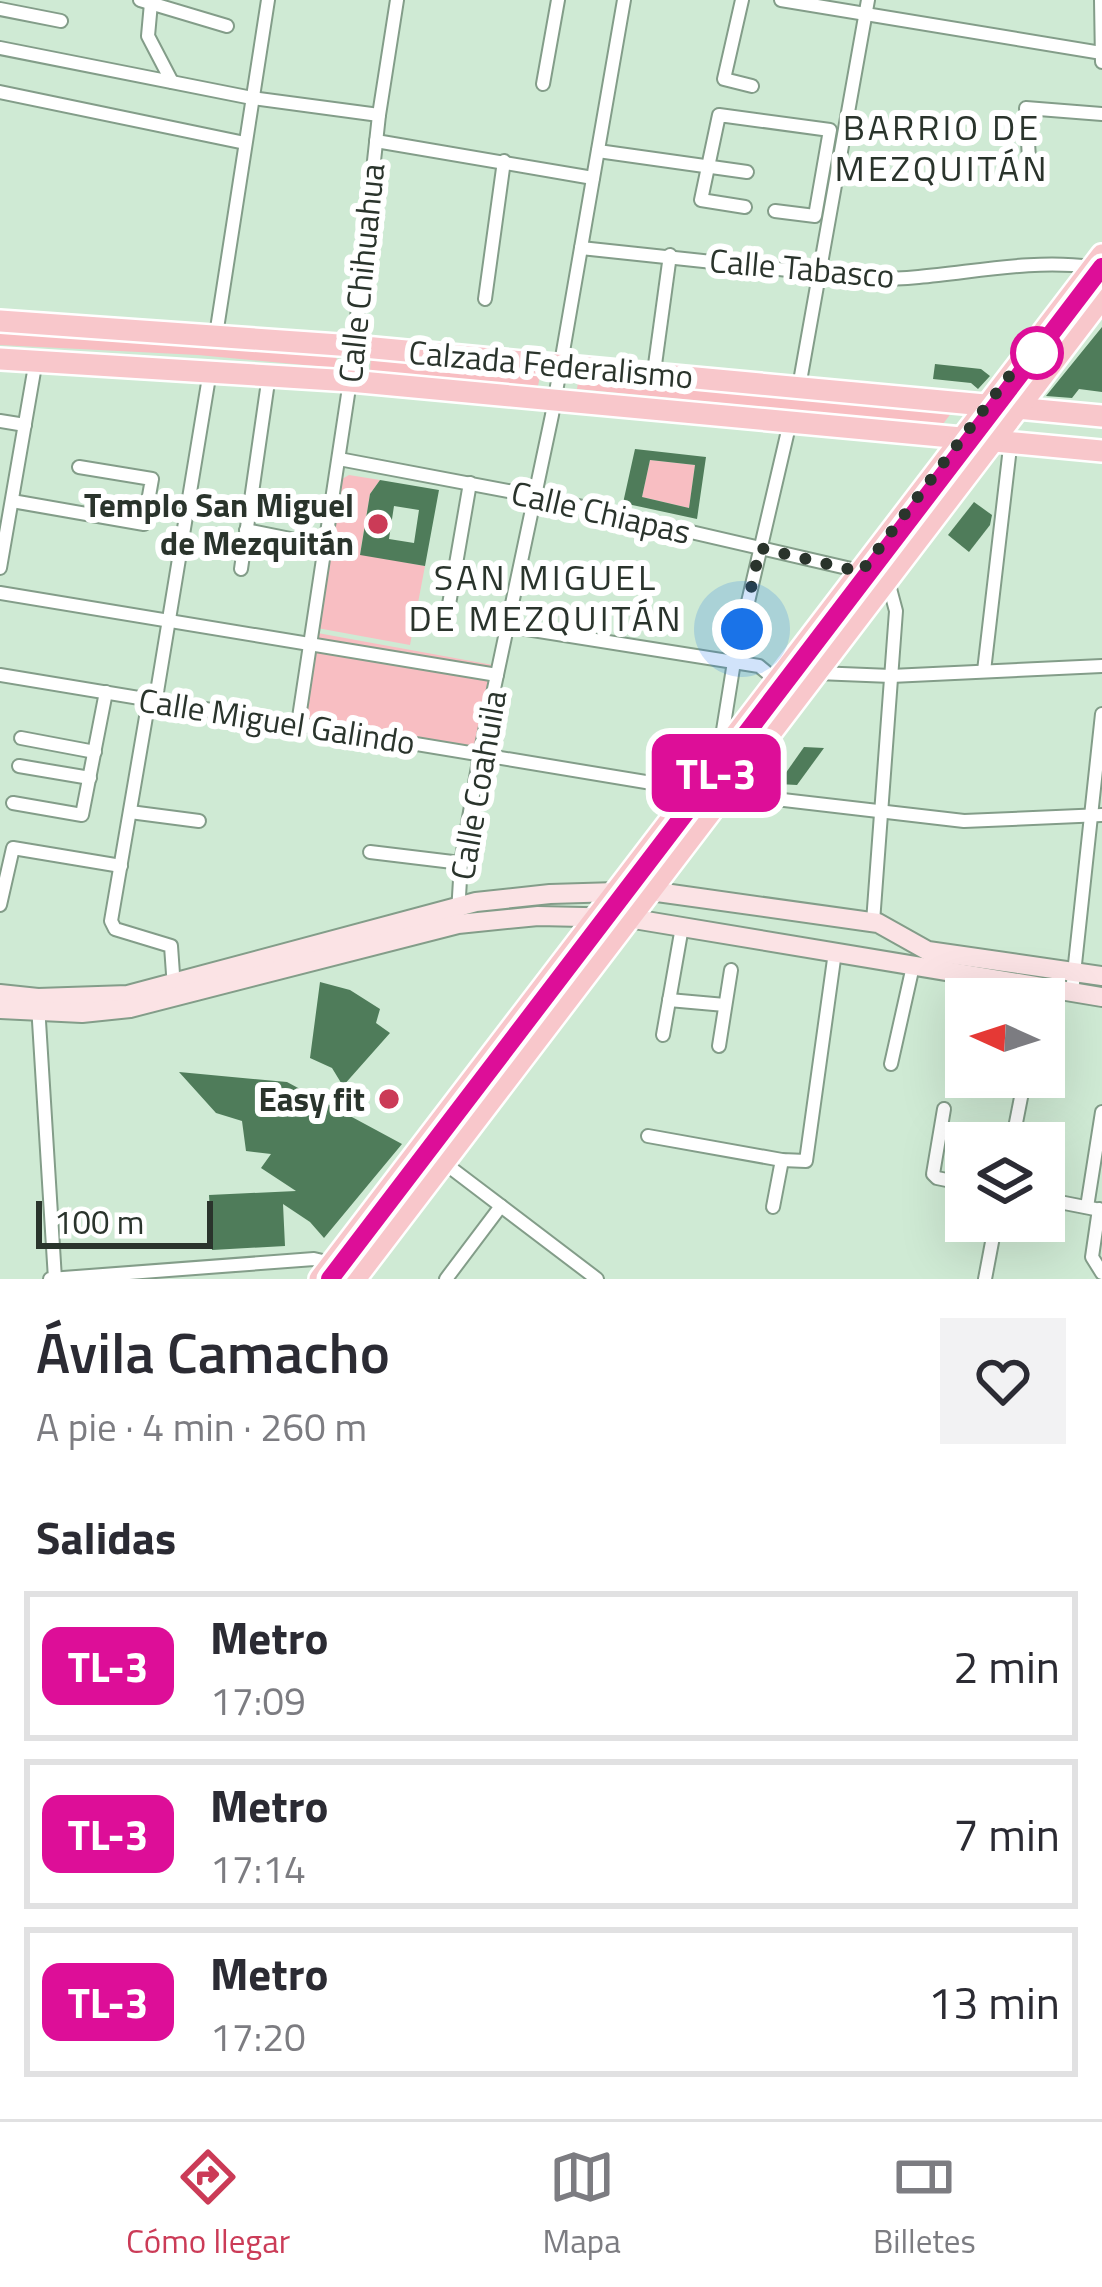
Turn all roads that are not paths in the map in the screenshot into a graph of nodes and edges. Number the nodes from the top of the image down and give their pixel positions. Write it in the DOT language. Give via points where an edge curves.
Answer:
graph roads {
  1 [pos="268,0"];
  2 [pos="397,0"];
  3 [pos="558,0"];
  4 [pos="624,0"];
  5 [pos="742,0"];
  6 [pos="781,0"];
  7 [pos="1101,0"];
  8 [pos="145,2"];
  9 [pos="867,7"];
  10 [pos="0,9"];
  11 [pos="61,21"];
  12 [pos="227,26"];
  13 [pos="0,48"];
  14 [pos="1102,57"];
  15 [pos="172,82"];
  16 [pos="543,83"];
  17 [pos="752,86"];
  18 [pos="0,92"];
  19 [pos="253,98"];
  20 [pos="1102,114"];
  21 [pos="379,115"];
  22 [pos="376,141"];
  23 [pos="245,143"];
  24 [pos="598,152"];
  25 [pos="1029,159"];
  26 [pos="504,161"];
  27 [pos="707,166"];
  28 [pos="747,172"];
  29 [pos="593,178"];
  30 [pos="746,207"];
  31 [pos="775,211"];
  32 [pos="581,248"];
  33 [pos="670,255"];
  34 [pos="1098,261"];
  35 [pos="820,274"];
  36 [pos="1102,298"];
  37 [pos="484,299"];
  38 [pos="0,321"];
  39 [pos="217,334"];
  40 [pos="353,346"];
  41 [pos="0,359"];
  42 [pos="36,360"];
  43 [pos="561,364"];
  44 [pos="211,370"];
  45 [pos="654,372"];
  46 [pos="269,375"];
  47 [pos="350,381"];
  48 [pos="799,387"];
  49 [pos="555,400"];
  50 [pos="987,405"];
  51 [pos="1018,408"];
  52 [pos="1102,416"];
  53 [pos="0,421"];
  54 [pos="790,422"];
  55 [pos="25,425"];
  56 [pos="962,438"];
  57 [pos="1001,448"];
  58 [pos="1102,452"];
  59 [pos="339,459"];
  60 [pos="79,467"];
  61 [pos="470,483"];
  62 [pos="536,496"];
  63 [pos="12,501"];
  64 [pos="247,530"];
  65 [pos="325,546"];
  66 [pos="760,548"];
  67 [pos="0,568"];
  68 [pos="241,569"];
  69 [pos="861,572"];
  70 [pos="888,581"];
  71 [pos="0,593"];
  72 [pos="447,616"];
  73 [pos="169,621"];
  74 [pos="507,626"];
  75 [pos="810,639"];
  76 [pos="308,642"];
  77 [pos="831,652"];
  78 [pos="734,662"];
  79 [pos="1102,666"];
  80 [pos="984,671"];
  81 [pos="816,673"];
  82 [pos="0,675"];
  83 [pos="497,675"];
  84 [pos="891,676"];
  85 [pos="777,681"];
  86 [pos="106,692"];
  87 [pos="153,700"];
  88 [pos="1102,714"];
  89 [pos="298,724"];
  90 [pos="21,738"];
  91 [pos="95,752"];
  92 [pos="480,755"];
  93 [pos="718,759"];
  94 [pos="19,766"];
  95 [pos="90,778"];
  96 [pos="695,790"];
  97 [pos="724,793"];
  98 [pos="13,802"];
  99 [pos="881,811"];
  100 [pos="130,812"];
  101 [pos="1096,815"];
  102 [pos="199,820"];
  103 [pos="370,852"];
  104 [pos="461,863"];
  105 [pos="121,866"];
  106 [pos="650,891"];
  107 [pos="619,892"];
  108 [pos="0,905"];
  109 [pos="458,915"];
  110 [pos="599,916"];
  111 [pos="628,918"];
  112 [pos="873,922"];
  113 [pos="682,927"];
  114 [pos="835,952"];
  115 [pos="913,966"];
  116 [pos="1046,968"];
  117 [pos="731,970"];
  118 [pos="173,974"];
  119 [pos="1102,976"];
  120 [pos="969,978"];
  121 [pos="1045,978"];
  122 [pos="1073,982"];
  123 [pos="1065,985"];
  124 [pos="0,994"];
  125 [pos="1102,997"];
  126 [pos="669,1000"];
  127 [pos="38,1005"];
  128 [pos="725,1005"];
  129 [pos="0,1009"];
  130 [pos="663,1035"];
  131 [pos="719,1046"];
  132 [pos="891,1064"];
  133 [pos="944,1109"];
  134 [pos="1102,1112"];
  135 [pos="648,1136"];
  136 [pos="782,1160"];
  137 [pos="443,1162"];
  138 [pos="945,1179"];
  139 [pos="1065,1202"];
  140 [pos="501,1206"];
  141 [pos="773,1207"];
  142 [pos="1096,1209"];
  143 [pos="992,1242"];
  144 [pos="326,1271"];
  145 [pos="1102,1273"];
  146 [pos="53,1279"];
  147 [pos="355,1279"];
  148 [pos="446,1279"];
  149 [pos="597,1279"];
  150 [pos="985,1279"];
  1 -- 19 [label="street"];
  2 -- 21 [label="street, Calle Chihuahua"];
  3 -- 16 [label="street"];
  4 -- 24 [label="street, Calle Coahuila"];
  5 -- 17 [label="street" via="724,79"];
  6 -- 9 [label="street"];
  7 -- 14 [label="street"];
  8 -- 12 [label="street"];
  8 -- 15 [label="street" via="148,36"];
  9 -- 14 [label="street"];
  9 -- 35 [label="street"];
  10 -- 11 [label="street"];
  13 -- 15 [label="street"];
  15 -- 19 [label="street"];
  18 -- 23 [label="street"];
  19 -- 21 [label="street"];
  19 -- 23 [label="street"];
  20 -- 25 [label="street" via="1026,108"];
  21 -- 22 [label="street, Calle Chihuahua"];
  22 -- 26 [label="street"];
  22 -- 40 [label="street, Calle Chihuahua"];
  23 -- 39 [label="street"];
  24 -- 27 [label="street"];
  24 -- 29 [label="street, Calle Coahuila"];
  26 -- 29 [label="street"];
  26 -- 37 [label="street"];
  27 -- 28 [label="street"];
  27 -- 30 [label="street" via="701,200"];
  27 -- 31 [label="street" via="718,115 830,130 815,216"];
  29 -- 32 [label="street, Calle Coahuila"];
  32 -- 33 [label="street, Calle Tabasco"];
  32 -- 43 [label="street, Calle Coahuila"];
  33 -- 35 [label="street, Calle Tabasco"];
  33 -- 45 [label="street"];
  34 -- 35 [label="street, Calle Tabasco" via="898,279"];
  34 -- 50 [label="main road"];
  35 -- 48 [label="street"];
  36 -- 51 [label="main road"];
  38 -- 39 [label="main road, Calzada Federalismo"];
  39 -- 40 [label="main road, Calzada Federalismo"];
  40 -- 43 [label="main road, Calzada Federalismo"];
  40 -- 47 [label="street, Calle Chihuahua"];
  41 -- 42 [label="main road, Calzada Federalismo"];
  42 -- 44 [label="main road, Calzada Federalismo"];
  42 -- 55 [label="street"];
  43 -- 45 [label="main road, Calzada Federalismo"];
  43 -- 49 [label="street, Calle Coahuila"];
  44 -- 46 [label="main road, Calzada Federalismo"];
  44 -- 73 [label="street"];
  45 -- 48 [label="main road, Calzada Federalismo"];
  46 -- 47 [label="main road, Calzada Federalismo"];
  46 -- 64 [label="street"];
  47 -- 49 [label="main road, Calzada Federalismo"];
  47 -- 59 [label="street, Calle Chihuahua"];
  48 -- 50 [label="main road, Calzada Federalismo"];
  49 -- 54 [label="main road, Calzada Federalismo"];
  49 -- 62 [label="street, Calle Coahuila"];
  50 -- 51 [label="main road, Calzada Federalismo"];
  50 -- 56 [label="main road"];
  51 -- 52 [label="main road, Calzada Federalismo"];
  51 -- 57 [label="main road"];
  53 -- 55 [label="street"];
  54 -- 56 [label="main road, Calzada Federalismo"];
  54 -- 66 [label="street"];
  55 -- 63 [label="street"];
  56 -- 57 [label="main road, Calzada Federalismo"];
  56 -- 69 [label="main road"];
  57 -- 58 [label="main road, Calzada Federalismo"];
  57 -- 70 [label="main road"];
  57 -- 80 [label="street" via="1006,479"];
  59 -- 61 [label="street, Calle Chiapas"];
  59 -- 65 [label="street, Calle Chihuahua"];
  60 -- 63 [label="street" via="152,479 143,524"];
  61 -- 62 [label="street, Calle Chiapas"];
  61 -- 72 [label="street"];
  62 -- 66 [label="street, Calle Chiapas"];
  62 -- 74 [label="street, Calle Coahuila"];
  63 -- 67 [label="street"];
  64 -- 65 [label="street"];
  64 -- 68 [label="street"];
  65 -- 76 [label="street, Calle Chihuahua"];
  66 -- 69 [label="street, Calle Chiapas"];
  66 -- 78 [label="street"];
  69 -- 75 [label="main road"];
  70 -- 77 [label="main road"];
  70 -- 84 [label="street" via="896,611"];
  71 -- 73 [label="street"];
  73 -- 76 [label="street"];
  73 -- 87 [label="street"];
  74 -- 78 [label="street"];
  74 -- 83 [label="street, Calle Coahuila"];
  75 -- 77 [label="main road"];
  75 -- 85 [label="main road"];
  76 -- 83 [label="street"];
  76 -- 89 [label="street, Calle Chihuahua"];
  77 -- 81 [label="main road"];
  78 -- 85 [label="street" via="759,666"];
  78 -- 93 [label="street"];
  79 -- 80 [label="street"];
  80 -- 84 [label="street"];
  81 -- 84 [label="street"];
  81 -- 97 [label="main road"];
  82 -- 86 [label="street, Calle Miguel Galindo"];
  83 -- 92 [label="street, Calle Coahuila"];
  84 -- 99 [label="street"];
  85 -- 93 [label="main road"];
  86 -- 87 [label="street, Calle Miguel Galindo"];
  86 -- 91 [label="street"];
  87 -- 89 [label="street, Calle Miguel Galindo"];
  87 -- 100 [label="street"];
  88 -- 101 [label="street"];
  89 -- 92 [label="street, Calle Miguel Galindo"];
  90 -- 91 [label="street"];
  91 -- 95 [label="street"];
  92 -- 96 [label="street, Calle Miguel Galindo"];
  92 -- 104 [label="street, Calle Coahuila"];
  93 -- 96 [label="main road"];
  94 -- 95 [label="street"];
  95 -- 98 [label="street" via="82,815"];
  96 -- 107 [label="main road"];
  97 -- 99 [label="street"];
  97 -- 106 [label="main road"];
  99 -- 101 [label="street" via="964,821"];
  99 -- 112 [label="street"];
  100 -- 102 [label="street"];
  100 -- 105 [label="street"];
  101 -- 122 [label="street"];
  103 -- 104 [label="street"];
  104 -- 109 [label="street, Calle Coahuila"];
  105 -- 108 [label="street" via="13,848"];
  105 -- 118 [label="street" via="111,925 171,946"];
  106 -- 107 [label="main road"];
  106 -- 111 [label="main road"];
  106 -- 112 [label="main road"];
  107 -- 109 [label="main road" via="550,894"];
  107 -- 110 [label="main road"];
  109 -- 110 [label="main road"];
  109 -- 127 [label="main road" via="128,994"];
  110 -- 111 [label="main road"];
  110 -- 144 [label="main road"];
  111 -- 113 [label="main road"];
  111 -- 137 [label="main road"];
  112 -- 116 [label="main road" via="928,951"];
  113 -- 114 [label="main road"];
  113 -- 126 [label="street"];
  114 -- 115 [label="main road"];
  114 -- 136 [label="street" via="808,1158"];
  115 -- 120 [label="main road"];
  115 -- 132 [label="street"];
  116 -- 121 [label="street"];
  116 -- 122 [label="main road"];
  117 -- 128 [label="street"];
  119 -- 122 [label="main road"];
  122 -- 123 [label="main road"];
  122 -- 125 [label="main road"];
  124 -- 127 [label="main road"];
  126 -- 128 [label="street"];
  126 -- 130 [label="street"];
  127 -- 129 [label="main road"];
  127 -- 146 [label="street"];
  128 -- 131 [label="street"];
  133 -- 138 [label="street" via="934,1176"];
  134 -- 142 [label="street"];
  135 -- 136 [label="street"];
  136 -- 141 [label="street"];
  137 -- 140 [label="street"];
  137 -- 147 [label="main road"];
  139 -- 142 [label="street"];
  140 -- 148 [label="street"];
  140 -- 149 [label="street"];
  142 -- 145 [label="street" via="1092,1256"];
  143 -- 150 [label="street"];
  144 -- 146 [label="street" via="314,1259"];
}
